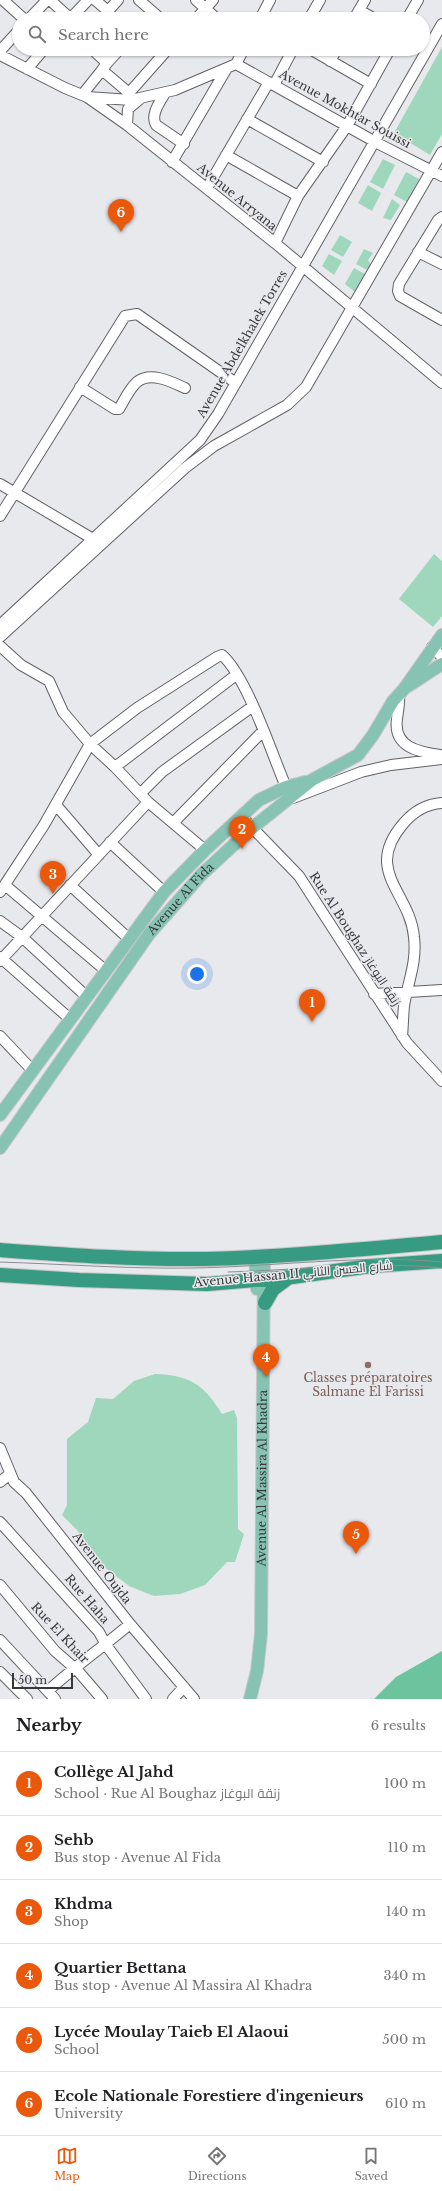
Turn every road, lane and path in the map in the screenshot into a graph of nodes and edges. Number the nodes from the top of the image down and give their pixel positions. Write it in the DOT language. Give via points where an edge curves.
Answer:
graph roads {
  1 [pos="3,0"];
  2 [pos="48,0"];
  3 [pos="88,0"];
  4 [pos="95,0"];
  5 [pos="118,0"];
  6 [pos="139,0"];
  7 [pos="196,0"];
  8 [pos="213,0"];
  9 [pos="270,0"];
  10 [pos="320,0"];
  11 [pos="365,0"];
  12 [pos="418,0"];
  13 [pos="206,9"];
  14 [pos="359,10"];
  15 [pos="108,11"];
  16 [pos="16,12"];
  17 [pos="36,12"];
  18 [pos="62,12"];
  19 [pos="77,12"];
  20 [pos="150,12"];
  21 [pos="203,12"];
  22 [pos="209,12"];
  23 [pos="264,12"];
  24 [pos="314,12"];
  25 [pos="363,12"];
  26 [pos="411,12"];
  27 [pos="442,24"];
  28 [pos="12,38"];
  29 [pos="430,45"];
  30 [pos="0,51"];
  31 [pos="0,55"];
  32 [pos="38,56"];
  33 [pos="97,56"];
  34 [pos="114,56"];
  35 [pos="162,56"];
  36 [pos="239,56"];
  37 [pos="289,56"];
  38 [pos="322,56"];
  39 [pos="333,56"];
  40 [pos="386,56"];
  41 [pos="424,56"];
  42 [pos="330,61"];
  43 [pos="231,66"];
  44 [pos="104,67"];
  45 [pos="27,69"];
  46 [pos="272,84"];
  47 [pos="371,84"];
  48 [pos="165,93"];
  49 [pos="84,96"];
  50 [pos="128,96"];
  51 [pos="140,99"];
  52 [pos="247,119"];
  53 [pos="127,125"];
  54 [pos="347,126"];
  55 [pos="375,141"];
  56 [pos="184,144"];
  57 [pos="442,152"];
  58 [pos="226,155"];
  59 [pos="172,162"];
  60 [pos="323,162"];
  61 [pos="431,170"];
  62 [pos="442,176"];
  63 [pos="207,188"];
  64 [pos="298,196"];
  65 [pos="442,217"];
  66 [pos="275,243"];
  67 [pos="418,252"];
  68 [pos="442,264"];
  69 [pos="302,266"];
  70 [pos="352,308"];
  71 [pos="442,320"];
  72 [pos="236,383"];
  73 [pos="442,383"];
  74 [pos="80,387"];
  75 [pos="186,388"];
  76 [pos="0,484"];
  77 [pos="14,492"];
  78 [pos="0,516"];
  79 [pos="92,540"];
  80 [pos="0,625"];
  81 [pos="442,635"];
  82 [pos="0,637"];
  83 [pos="0,646"];
  84 [pos="432,648"];
  85 [pos="442,657"];
  86 [pos="442,664"];
  87 [pos="236,675"];
  88 [pos="402,692"];
  89 [pos="253,706"];
  90 [pos="263,731"];
  91 [pos="90,744"];
  92 [pos="442,755"];
  93 [pos="442,759"];
  94 [pos="115,767"];
  95 [pos="312,780"];
  96 [pos="282,789"];
  97 [pos="141,793"];
  98 [pos="286,801"];
  99 [pos="148,802"];
  100 [pos="442,802"];
  101 [pos="56,805"];
  102 [pos="241,816"];
  103 [pos="173,824"];
  104 [pos="252,828"];
  105 [pos="110,842"];
  106 [pos="204,850"];
  107 [pos="99,855"];
  108 [pos="70,885"];
  109 [pos="2,888"];
  110 [pos="164,892"];
  111 [pos="43,915"];
  112 [pos="0,920"];
  113 [pos="22,937"];
  114 [pos="128,938"];
  115 [pos="1,959"];
  116 [pos="105,970"];
  117 [pos="442,990"];
  118 [pos="408,991"];
  119 [pos="374,994"];
  120 [pos="86,996"];
  121 [pos="70,1019"];
  122 [pos="0,1036"];
  123 [pos="402,1036"];
  124 [pos="42,1059"];
  125 [pos="56,1069"];
  126 [pos="33,1071"];
  127 [pos="442,1081"];
  128 [pos="0,1115"];
  129 [pos="2,1142"];
  130 [pos="442,1242"];
  131 [pos="0,1250"];
  132 [pos="260,1256"];
  133 [pos="442,1262"];
  134 [pos="0,1275"];
  135 [pos="292,1277"];
  136 [pos="261,1279"];
  137 [pos="265,1303"];
  138 [pos="0,1448"];
  139 [pos="10,1474"];
  140 [pos="0,1482"];
  141 [pos="0,1522"];
  142 [pos="0,1585"];
  143 [pos="130,1624"];
  144 [pos="0,1640"];
  145 [pos="106,1645"];
  146 [pos="73,1669"];
  147 [pos="0,1672"];
  148 [pos="184,1687"];
  149 [pos="48,1691"];
  150 [pos="27,1699"];
  151 [pos="55,1699"];
  152 [pos="102,1699"];
  153 [pos="146,1699"];
  154 [pos="173,1699"];
  155 [pos="194,1699"];
  156 [pos="242,1699"];
  157 [pos="250,1699"];
  1 -- 16 [label="street"];
  2 -- 17 [label="street"];
  2 -- 18 [label="street"];
  3 -- 19 [label="street"];
  4 -- 15 [label="street"];
  5 -- 15 [label="street"];
  6 -- 20 [label="street"];
  7 -- 13 [label="street"];
  8 -- 13 [label="street"];
  9 -- 23 [label="street"];
  10 -- 24 [label="street"];
  11 -- 14 [label="street"];
  12 -- 26 [label="street"];
  13 -- 21 [label="street"];
  13 -- 22 [label="street"];
  14 -- 25 [label="street"];
  27 -- 29 [label="street, Avenue Abdelkhalek Torres"];
  28 -- 30 [label="street"];
  31 -- 45 [label="street, Avenue Arryana"];
  32 -- 45 [label="street"];
  33 -- 44 [label="street"];
  34 -- 44 [label="street"];
  35 -- 50 [label="street"];
  36 -- 43 [label="street"];
  37 -- 46 [label="street"];
  38 -- 42 [label="street"];
  39 -- 42 [label="street"];
  40 -- 47 [label="street"];
  41 -- 55 [label="street, Avenue Abdelkhalek Torres"];
  42 -- 47 [label="street"];
  43 -- 46 [label="street, Avenue Mokhtar Souissi"];
  43 -- 48 [label="street"];
  43 -- 56 [label="street"];
  44 -- 49 [label="street"];
  44 -- 50 [label="street"];
  45 -- 49 [label="street, Avenue Arryana"];
  46 -- 52 [label="street"];
  46 -- 54 [label="street, Avenue Mokhtar Souissi"];
  47 -- 54 [label="street"];
  48 -- 51 [label="street"];
  48 -- 56 [label="street" via="154,120 156,125"];
  49 -- 50 [label="street"];
  49 -- 53 [label="street, Avenue Arryana"];
  50 -- 51 [label="street"];
  51 -- 53 [label="street" via="128,110"];
  52 -- 58 [label="street"];
  52 -- 60 [label="street"];
  53 -- 59 [label="street, Avenue Arryana"];
  54 -- 55 [label="street, Avenue Mokhtar Souissi"];
  54 -- 60 [label="street"];
  55 -- 61 [label="street, Avenue Mokhtar Souissi"];
  55 -- 69 [label="street, Avenue Abdelkhalek Torres"];
  56 -- 59 [label="street"];
  57 -- 61 [label="street"];
  58 -- 63 [label="street"];
  58 -- 64 [label="street"];
  59 -- 63 [label="street, Avenue Arryana"];
  60 -- 64 [label="street"];
  61 -- 62 [label="street, Avenue Mokhtar Souissi"];
  61 -- 70 [label="street"];
  63 -- 66 [label="street, Avenue Arryana"];
  64 -- 66 [label="street"];
  65 -- 67 [label="street"];
  66 -- 69 [label="street, Avenue Arryana"];
  67 -- 68 [label="street"];
  67 -- 71 [label="street" via="399,284 398,291 400,296"];
  69 -- 70 [label="street, Avenue Arryana"];
  69 -- 72 [label="street, Avenue Abdelkhalek Torres"];
  70 -- 73 [label="street, Avenue Arryana"];
  70 -- 82 [label="street" via="306,387 296,398 214,446 185,468"];
  72 -- 74 [label="street" via="137,314 122,319"];
  72 -- 79 [label="street, Avenue Abdelkhalek Torres" via="200,440"];
  74 -- 75 [label="street" via="115,409 118,409 136,383 141,380 162,379"];
  74 -- 77 [label="street"];
  76 -- 77 [label="street"];
  77 -- 78 [label="street"];
  77 -- 79 [label="street"];
  79 -- 80 [label="street, Avenue Abdelkhalek Torres"];
  81 -- 84 [label="main road"];
  83 -- 91 [label="street" via="21,665 49,681 63,712"];
  84 -- 85 [label="street"];
  84 -- 88 [label="main road"];
  86 -- 88 [label="main road"];
  87 -- 89 [label="street"];
  87 -- 91 [label="street" via="222,655 217,657 137,708"];
  87 -- 94 [label="street"];
  88 -- 92 [label="street" via="397,730 400,739 410,748"];
  88 -- 95 [label="main road" via="358,755"];
  89 -- 90 [label="street"];
  89 -- 97 [label="street" via="167,768"];
  90 -- 96 [label="street"];
  90 -- 103 [label="street"];
  91 -- 94 [label="street"];
  91 -- 101 [label="street"];
  93 -- 98 [label="street, Avenue Al Fida" via="391,765 361,772"];
  94 -- 97 [label="street"];
  95 -- 96 [label="main road, Avenue Al Fida"];
  95 -- 98 [label="main road"];
  96 -- 98 [label="main road"];
  96 -- 102 [label="main road, Avenue Al Fida" via="259,800"];
  97 -- 99 [label="street"];
  98 -- 104 [label="main road, Avenue Al Fida"];
  99 -- 103 [label="street"];
  99 -- 105 [label="street"];
  100 -- 118 [label="street" via="411,815 398,831 386,856 388,873 414,935 413,972"];
  101 -- 107 [label="street"];
  101 -- 109 [label="street"];
  102 -- 104 [label="street, Rue Al Boughaz زنقة البوغاز"];
  102 -- 106 [label="main road, Avenue Al Fida"];
  103 -- 106 [label="street"];
  104 -- 119 [label="street, Rue Al Boughaz زنقة البوغاز" via="299,876"];
  104 -- 125 [label="main road, Avenue Al Fida" via="201,875 149,934 107,991"];
  105 -- 107 [label="street"];
  105 -- 110 [label="street"];
  106 -- 110 [label="main road, Avenue Al Fida"];
  107 -- 108 [label="street"];
  108 -- 111 [label="street"];
  108 -- 114 [label="street"];
  109 -- 111 [label="street"];
  110 -- 114 [label="main road, Avenue Al Fida"];
  111 -- 113 [label="street"];
  111 -- 116 [label="street"];
  112 -- 113 [label="street"];
  113 -- 115 [label="street"];
  113 -- 120 [label="street"];
  114 -- 116 [label="main road, Avenue Al Fida"];
  115 -- 121 [label="street"];
  116 -- 120 [label="main road, Avenue Al Fida"];
  117 -- 118 [label="street"];
  118 -- 119 [label="street"];
  118 -- 123 [label="street" via="404,1005"];
  119 -- 123 [label="street, Rue Al Boughaz زنقة البوغاز"];
  120 -- 121 [label="main road, Avenue Al Fida"];
  121 -- 124 [label="main road, Avenue Al Fida"];
  122 -- 126 [label="street"];
  123 -- 127 [label="street, Rue Al Boughaz زنقة البوغاز"];
  124 -- 125 [label="main road"];
  124 -- 126 [label="main road, Avenue Al Fida"];
  125 -- 129 [label="main road, Avenue Al Fida"];
  126 -- 128 [label="main road, Avenue Al Fida"];
  130 -- 132 [label="highway, Avenue Hassan II شارع الحسن الثاني"];
  131 -- 132 [label="highway, Avenue Hassan II شارع الحسن الثاني" via="110,1258"];
  132 -- 136 [label="main road, Avenue Al Massira Al Khadra"];
  133 -- 135 [label="highway, Avenue Hassan II شارع الحسن الثاني" via="370,1266"];
  134 -- 136 [label="highway, Avenue Hassan II شارع الحسن الثاني" via="180,1284"];
  135 -- 136 [label="highway, Avenue Hassan II شارع الحسن الثاني"];
  135 -- 137 [label="highway" via="272,1289"];
  136 -- 137 [label="main road, Avenue Al Massira Al Khadra"];
  136 -- 156 [label="main road, Avenue Al Massira Al Khadra" via="254,1636 249,1675"];
  137 -- 157 [label="main road, Avenue Al Massira Al Khadra" via="260,1647"];
  138 -- 139 [label="street, Avenue Oujda"];
  139 -- 140 [label="street"];
  139 -- 143 [label="street, Avenue Oujda"];
  141 -- 145 [label="street, Rue Haha" via="100,1632"];
  142 -- 146 [label="street, Rue El Khair"];
  143 -- 145 [label="street"];
  143 -- 148 [label="street, Avenue Oujda"];
  144 -- 149 [label="street"];
  145 -- 146 [label="street"];
  145 -- 153 [label="street, Rue Haha"];
  146 -- 149 [label="street"];
  146 -- 152 [label="street, Rue El Khair" via="78,1671"];
  147 -- 150 [label="street"];
  148 -- 154 [label="street"];
  148 -- 155 [label="street, Avenue Oujda"];
  149 -- 151 [label="street"];
}
